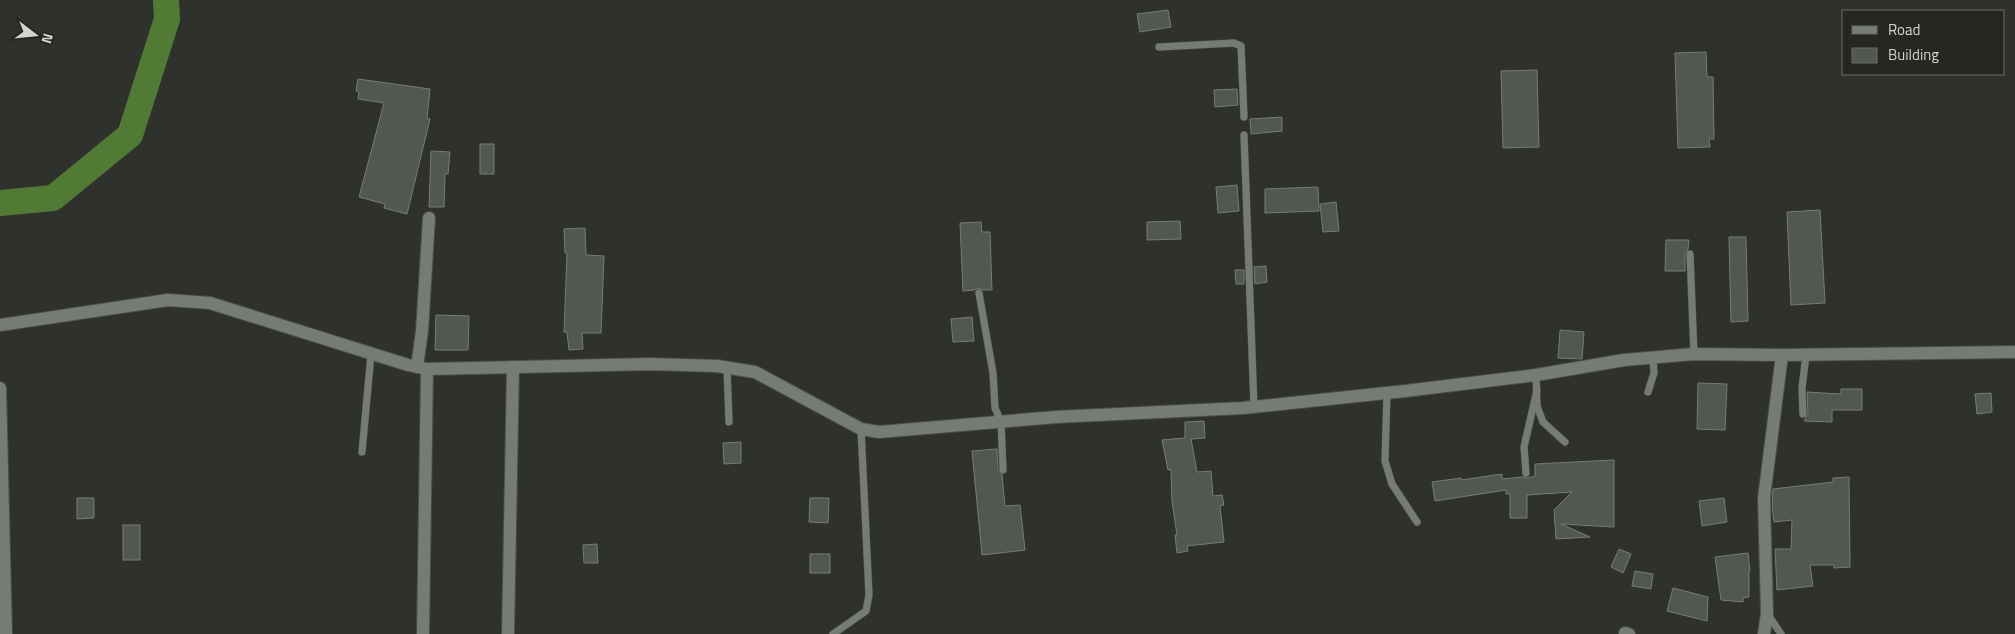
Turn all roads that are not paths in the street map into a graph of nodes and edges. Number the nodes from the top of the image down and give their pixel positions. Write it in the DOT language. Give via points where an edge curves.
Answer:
graph roads {
  1 [pos="1159,47"];
  2 [pos="1244,117"];
  3 [pos="1244,135"];
  4 [pos="429,218"];
  5 [pos="1690,254"];
  6 [pos="979,293"];
  7 [pos="0,325"];
  8 [pos="2015,352"];
  9 [pos="371,354"];
  10 [pos="1694,354"];
  11 [pos="1782,355"];
  12 [pos="1806,355"];
  13 [pos="1653,358"];
  14 [pos="512,367"];
  15 [pos="422,368"];
  16 [pos="727,368"];
  17 [pos="1536,374"];
  18 [pos="0,388"];
  19 [pos="1536,390"];
  20 [pos="1387,392"];
  21 [pos="1648,392"];
  22 [pos="1254,407"];
  23 [pos="1803,414"];
  24 [pos="729,422"];
  25 [pos="1001,422"];
  26 [pos="861,429"];
  27 [pos="1565,442"];
  28 [pos="362,452"];
  29 [pos="1003,470"];
  30 [pos="1526,473"];
  31 [pos="1417,522"];
  32 [pos="1767,613"];
  33 [pos="6,634"];
  34 [pos="423,634"];
  35 [pos="508,634"];
  36 [pos="833,634"];
  37 [pos="1764,634"];
  38 [pos="1781,634"];
  1 -- 2 [label="lane" via="1234,43 1241,46"];
  3 -- 22 [label="lane"];
  4 -- 15 [label="street"];
  5 -- 10 [label="lane"];
  6 -- 25 [label="lane" via="993,373 995,408"];
  7 -- 9 [label="street" via="168,300 210,303"];
  8 -- 12 [label="street"];
  9 -- 15 [label="street"];
  9 -- 28 [label="lane"];
  10 -- 11 [label="street"];
  10 -- 13 [label="street"];
  11 -- 12 [label="street"];
  11 -- 32 [label="street" via="1764,498"];
  12 -- 23 [label="lane"];
  13 -- 17 [label="street"];
  13 -- 21 [label="lane" via="1654,373"];
  14 -- 15 [label="street"];
  14 -- 16 [label="street" via="650,364"];
  14 -- 35 [label="street"];
  15 -- 34 [label="street"];
  16 -- 24 [label="lane"];
  16 -- 26 [label="street" via="755,372"];
  17 -- 19 [label="lane"];
  17 -- 20 [label="street"];
  18 -- 33 [label="street"];
  19 -- 27 [label="lane" via="1543,422"];
  19 -- 30 [label="lane" via="1524,447"];
  20 -- 22 [label="street"];
  20 -- 31 [label="lane" via="1385,461 1392,484"];
  22 -- 25 [label="street"];
  25 -- 26 [label="street" via="879,432"];
  25 -- 29 [label="lane"];
  26 -- 36 [label="lane" via="869,595 866,611"];
  32 -- 37 [label="street"];
  32 -- 38 [label="lane"];
}
